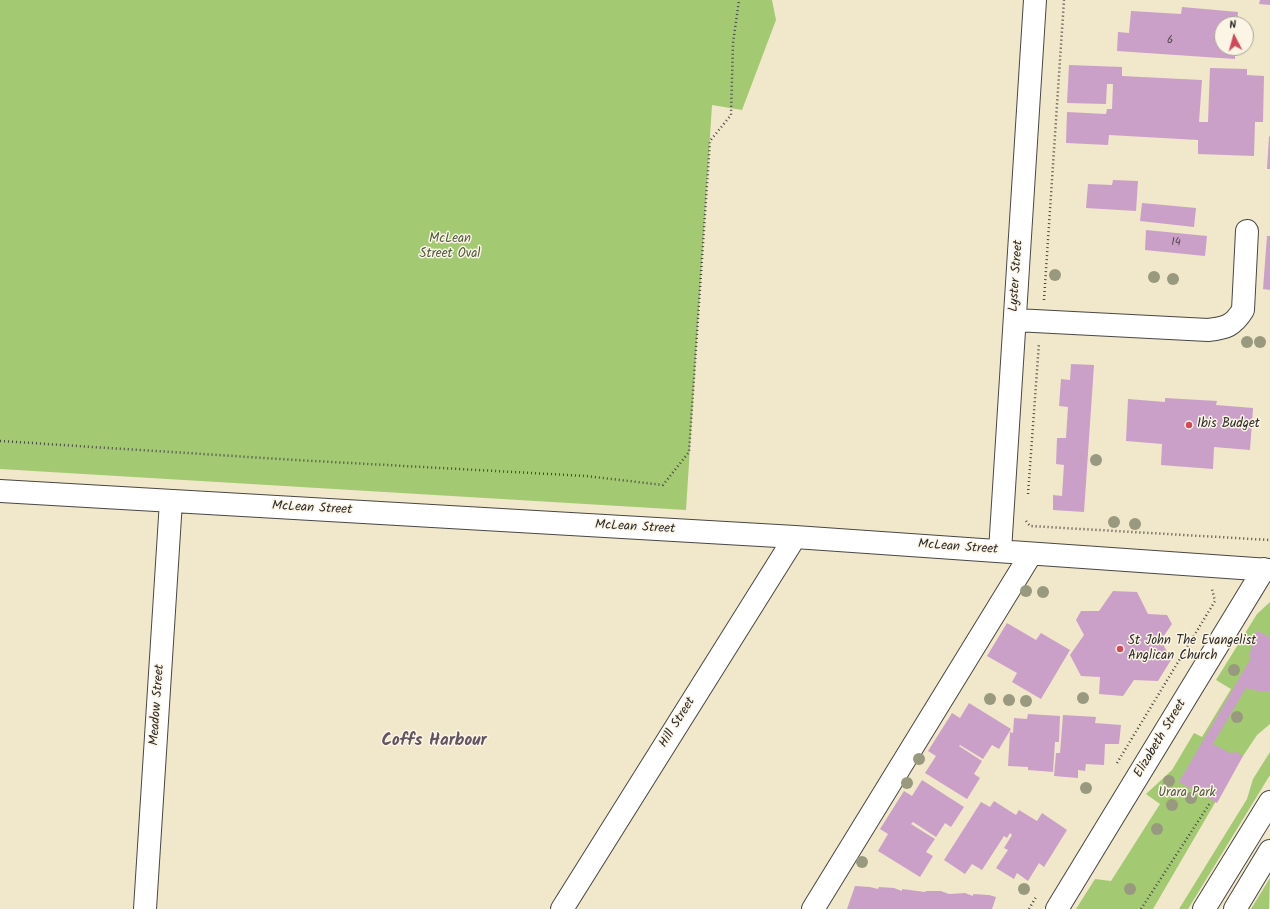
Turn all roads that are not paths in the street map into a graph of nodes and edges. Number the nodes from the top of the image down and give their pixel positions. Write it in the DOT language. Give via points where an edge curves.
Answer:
graph roads {
  1 [pos="1035,0"];
  2 [pos="1247,231"];
  3 [pos="1014,320"];
  4 [pos="0,491"];
  5 [pos="171,500"];
  6 [pos="795,537"];
  7 [pos="1000,551"];
  8 [pos="1031,554"];
  9 [pos="1267,569"];
  10 [pos="1270,802"];
  11 [pos="1270,851"];
  12 [pos="145,909"];
  13 [pos="562,909"];
  14 [pos="813,909"];
  15 [pos="1056,909"];
  16 [pos="1204,909"];
  17 [pos="1235,909"];
  1 -- 3 [label="main road, Lyster Street"];
  2 -- 3 [label="main road" via="1243,310 1237,320 1224,328 1208,330"];
  3 -- 7 [label="main road, Lyster Street"];
  4 -- 5 [label="main road, McLean Street"];
  5 -- 6 [label="main road, McLean Street"];
  5 -- 12 [label="main road, Meadow Street"];
  6 -- 7 [label="main road, McLean Street"];
  6 -- 13 [label="main road, Hill Street"];
  7 -- 8 [label="main road, McLean Street"];
  8 -- 9 [label="main road, McLean Street"];
  8 -- 14 [label="main road"];
  9 -- 15 [label="main road, Elizabeth Street"];
  10 -- 16 [label="main road"];
  11 -- 17 [label="main road"];
}
